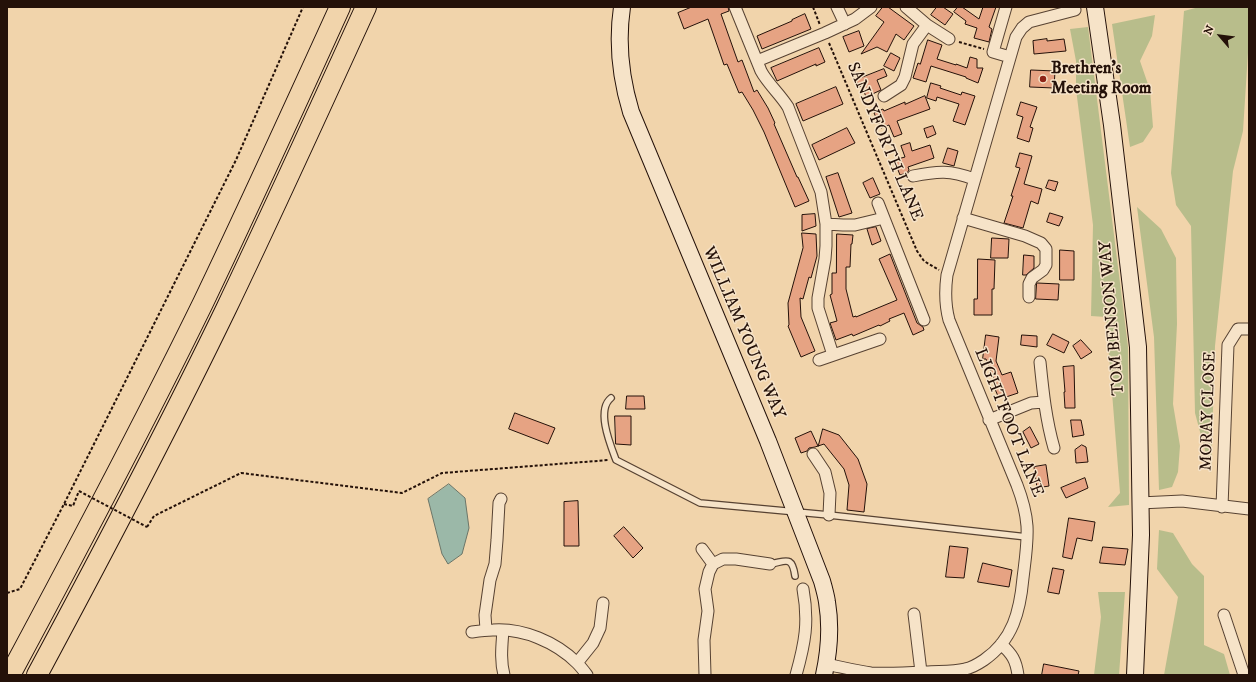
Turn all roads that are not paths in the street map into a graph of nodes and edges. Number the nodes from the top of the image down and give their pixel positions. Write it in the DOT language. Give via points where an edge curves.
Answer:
graph roads {
  1 [pos="340,7"];
  2 [pos="366,7"];
  3 [pos="622,7"];
  4 [pos="735,7"];
  5 [pos="837,7"];
  6 [pos="871,7"];
  7 [pos="906,7"];
  8 [pos="1006,7"];
  9 [pos="1095,7"];
  10 [pos="1075,10"];
  11 [pos="844,24"];
  12 [pos="927,25"];
  13 [pos="949,39"];
  14 [pos="1010,57"];
  15 [pos="757,60"];
  16 [pos="884,96"];
  17 [pos="913,176"];
  18 [pos="974,179"];
  19 [pos="878,203"];
  20 [pos="884,218"];
  21 [pos="963,218"];
  22 [pos="826,224"];
  23 [pos="1029,298"];
  24 [pos="924,320"];
  25 [pos="1249,330"];
  26 [pos="880,340"];
  27 [pos="833,355"];
  28 [pos="819,360"];
  29 [pos="1040,362"];
  30 [pos="611,398"];
  31 [pos="1044,402"];
  32 [pos="989,420"];
  33 [pos="1054,448"];
  34 [pos="813,454"];
  35 [pos="501,499"];
  36 [pos="1140,503"];
  37 [pos="1222,507"];
  38 [pos="1249,509"];
  39 [pos="795,512"];
  40 [pos="829,515"];
  41 [pos="1027,537"];
  42 [pos="702,549"];
  43 [pos="713,564"];
  44 [pos="770,564"];
  45 [pos="795,576"];
  46 [pos="803,589"];
  47 [pos="603,603"];
  48 [pos="914,614"];
  49 [pos="1224,614"];
  50 [pos="486,630"];
  51 [pos="503,630"];
  52 [pos="472,632"];
  53 [pos="1001,644"];
  54 [pos="577,663"];
  55 [pos="825,670"];
  56 [pos="921,672"];
  57 [pos="10,675"];
  58 [pos="37,675"];
  59 [pos="504,675"];
  60 [pos="587,675"];
  61 [pos="705,675"];
  62 [pos="796,675"];
  63 [pos="1018,675"];
  64 [pos="1136,675"];
  65 [pos="1244,675"];
  1 -- 57 [label="highway" via="203,304 99,509"];
  2 -- 58 [label="highway" via="225,310 120,520"];
  3 -- 39 [label="main road, WILLIAM YOUNG WAY" via="620,50 626,96 631,112 762,426"];
  4 -- 15 [label="street"];
  5 -- 11 [label="street"];
  6 -- 11 [label="street"];
  7 -- 12 [label="street"];
  8 -- 14 [label="street" via="993,52"];
  9 -- 36 [label="main road, TOM BENSON WAY" via="1112,125 1138,347"];
  10 -- 14 [label="street, LIGHTFOOT LANE" via="1029,22 1018,33"];
  11 -- 15 [label="street"];
  12 -- 13 [label="street"];
  12 -- 16 [label="street" via="913,44 901,85"];
  14 -- 18 [label="street, LIGHTFOOT LANE"];
  15 -- 22 [label="street" via="764,77 784,101 799,133 821,192"];
  17 -- 18 [label="street" via="949,172"];
  18 -- 21 [label="street, LIGHTFOOT LANE"];
  19 -- 20 [label="street"];
  20 -- 22 [label="street" via="855,225"];
  20 -- 24 [label="street"];
  21 -- 23 [label="street" via="1025,236 1041,243 1046,249 1046,265 1044,270 1032,278 1029,284"];
  21 -- 32 [label="street, LIGHTFOOT LANE" via="947,275 946,301 949,320"];
  22 -- 27 [label="street" via="825,259 818,308"];
  25 -- 37 [label="street, MORAY CLOSE" via="1238,329 1228,345"];
  26 -- 27 [label="street"];
  27 -- 28 [label="street"];
  29 -- 31 [label="street"];
  30 -- 39 [label="lane" via="604,406 604,417 616,460 700,503"];
  31 -- 32 [label="street" via="1031,403"];
  31 -- 33 [label="street"];
  32 -- 41 [label="street, LIGHTFOOT LANE" via="1021,496"];
  34 -- 40 [label="street" via="825,472 830,493"];
  35 -- 50 [label="street" via="498,508 495,564 485,615"];
  36 -- 37 [label="street" via="1182,501"];
  36 -- 64 [label="main road, TOM BENSON WAY"];
  37 -- 38 [label="street"];
  39 -- 40 [label="lane"];
  39 -- 55 [label="main road, WILLIAM YOUNG WAY" via="819,571 826,598 828,641"];
  40 -- 41 [label="lane"];
  41 -- 53 [label="street, LIGHTFOOT LANE" via="1018,612 1014,625"];
  42 -- 43 [label="street"];
  43 -- 44 [label="street" via="723,559 736,559"];
  43 -- 61 [label="street" via="705,589 708,611 704,640"];
  44 -- 45 [label="lane" via="786,560 794,568"];
  46 -- 62 [label="street" via="806,633"];
  47 -- 54 [label="street" via="600,628 593,643"];
  48 -- 56 [label="street"];
  49 -- 65 [label="street"];
  50 -- 51 [label="street"];
  50 -- 52 [label="street"];
  51 -- 54 [label="street" via="534,636 558,648"];
  51 -- 59 [label="street" via="501,658"];
  53 -- 56 [label="street, LIGHTFOOT LANE" via="988,657 971,667"];
  53 -- 63 [label="street" via="1014,658"];
  54 -- 60 [label="street"];
  55 -- 56 [label="street, LIGHTFOOT LANE" via="904,674"];
}
